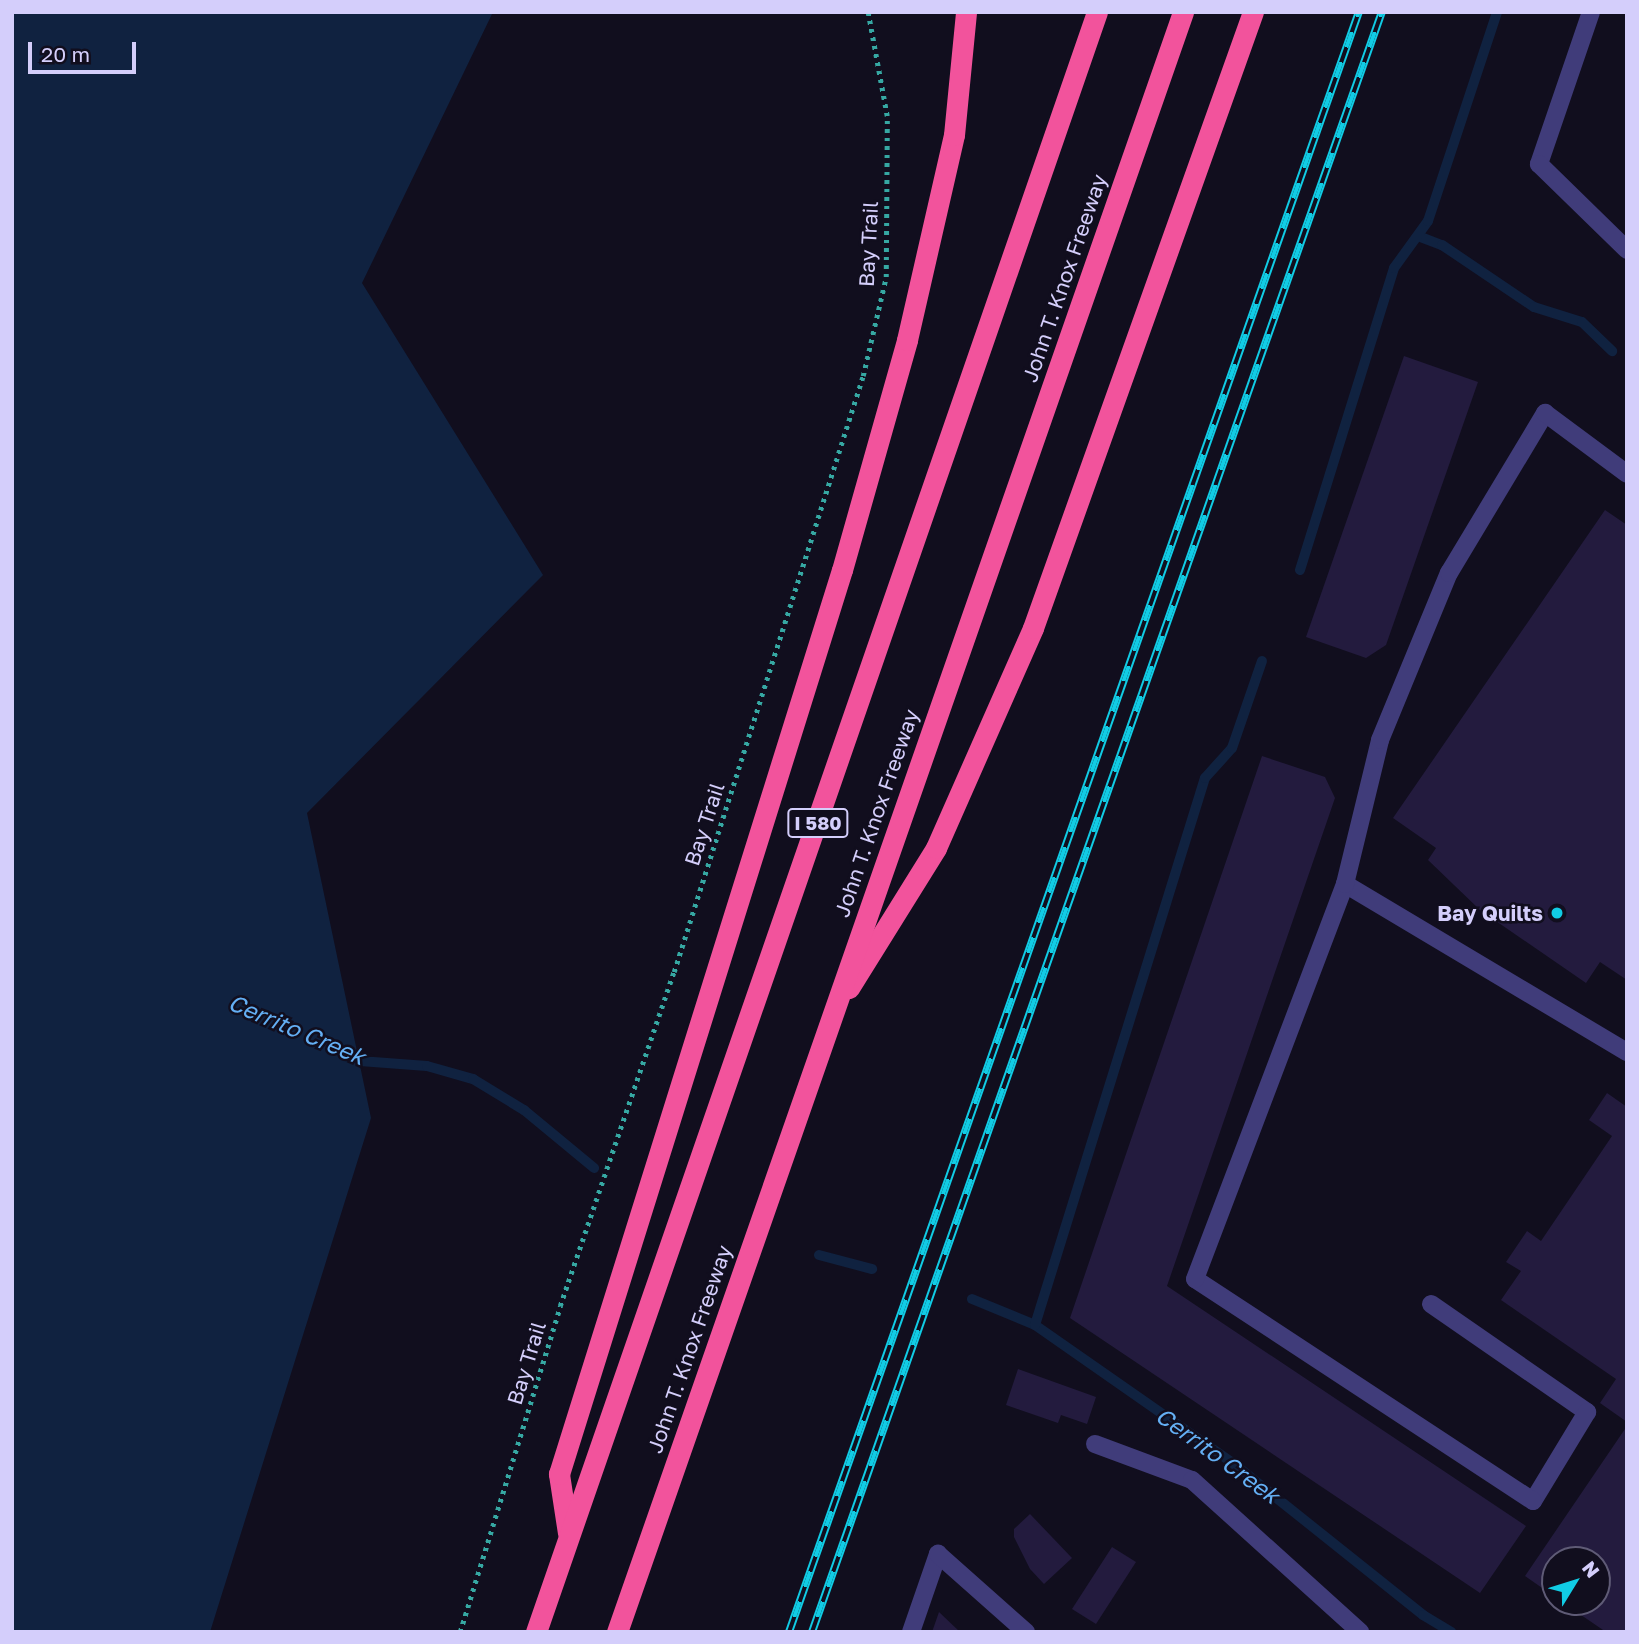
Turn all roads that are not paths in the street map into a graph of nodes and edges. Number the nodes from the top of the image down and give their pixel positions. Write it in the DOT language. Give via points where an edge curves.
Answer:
graph roads {
  1 [pos="966,12"];
  2 [pos="1097,12"];
  3 [pos="1183,12"];
  4 [pos="1253,12"];
  5 [pos="1591,12"];
  6 [pos="1627,250"];
  7 [pos="1627,474"];
  8 [pos="1345,884"];
  9 [pos="829,1020"];
  10 [pos="1627,1052"];
  11 [pos="1431,1304"];
  12 [pos="1095,1444"];
  13 [pos="569,1538"];
  14 [pos="536,1632"];
  15 [pos="617,1632"];
  16 [pos="911,1632"];
  17 [pos="1026,1632"];
  18 [pos="1360,1632"];
  1 -- 13 [label="highway" via="954,135 907,340 838,582 559,1474"];
  2 -- 13 [label="highway, I 580"];
  3 -- 9 [label="highway, John T. Knox Freeway"];
  4 -- 9 [label="highway" via="1053,577 982,748 925,870"];
  5 -- 6 [label="lane" via="1539,164"];
  7 -- 8 [label="lane" via="1545,413 1449,573 1380,740"];
  8 -- 10 [label="lane"];
  8 -- 11 [label="lane" via="1195,1279 1533,1501 1587,1412"];
  9 -- 15 [label="highway, John T. Knox Freeway"];
  12 -- 18 [label="lane" via="1192,1480"];
  13 -- 14 [label="highway, I 580"];
  16 -- 17 [label="lane" via="938,1554"];
}
